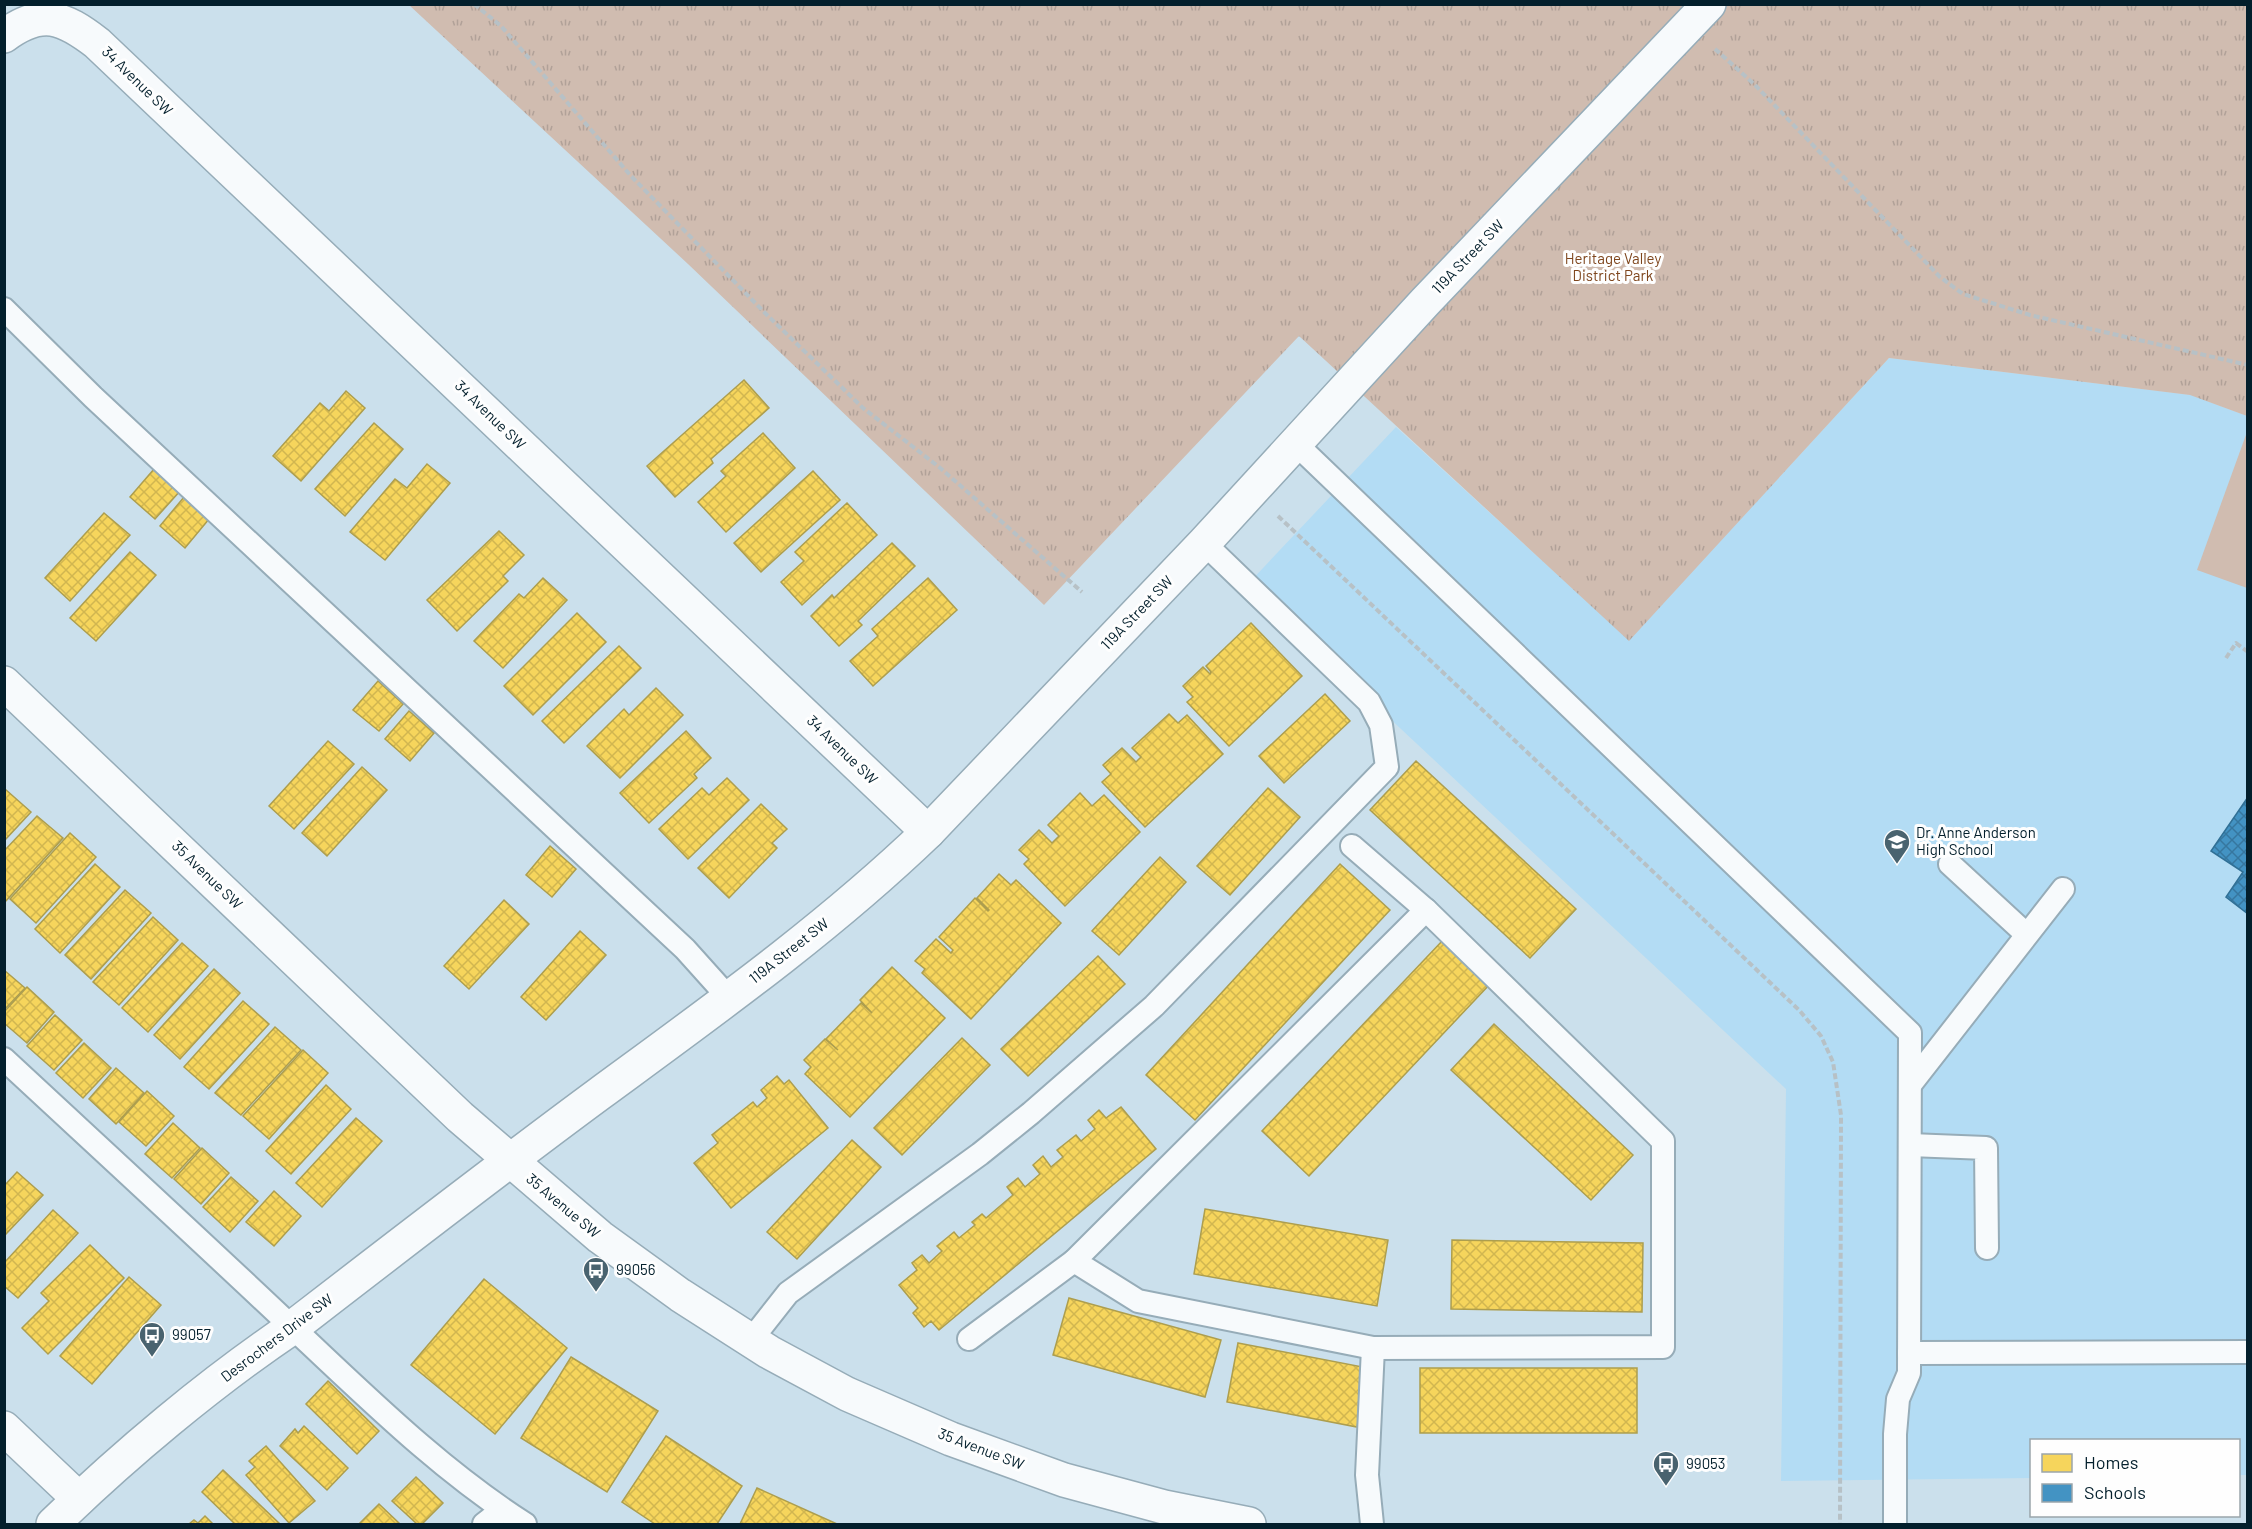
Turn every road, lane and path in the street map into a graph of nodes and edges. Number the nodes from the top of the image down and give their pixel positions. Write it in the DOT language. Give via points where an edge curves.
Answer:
graph roads {
  1 [pos="474,4"];
  2 [pos="1699,15"];
  3 [pos="4,36"];
  4 [pos="4,309"];
  5 [pos="2247,365"];
  6 [pos="1295,443"];
  7 [pos="1251,491"];
  8 [pos="1204,543"];
  9 [pos="1082,592"];
  10 [pos="2247,651"];
  11 [pos="2226,658"];
  12 [pos="4,683"];
  13 [pos="928,832"];
  14 [pos="1352,846"];
  15 [pos="1950,864"];
  16 [pos="2063,888"];
  17 [pos="1426,910"];
  18 [pos="2026,934"];
  19 [pos="729,998"];
  20 [pos="4,1059"];
  21 [pos="1911,1085"];
  22 [pos="1910,1145"];
  23 [pos="509,1161"];
  24 [pos="1987,1248"];
  25 [pos="1074,1261"];
  26 [pos="293,1328"];
  27 [pos="969,1339"];
  28 [pos="752,1340"];
  29 [pos="1373,1348"];
  30 [pos="2247,1352"];
  31 [pos="1909,1353"];
  32 [pos="4,1428"];
  33 [pos="79,1499"];
  34 [pos="502,1510"];
  35 [pos="53,1524"];
  36 [pos="484,1524"];
  37 [pos="525,1524"];
  38 [pos="1249,1524"];
  39 [pos="1372,1524"];
  40 [pos="1840,1524"];
  41 [pos="1895,1524"];
  1 -- 9 [label="path" via="501,26 646,191 765,313 855,400"];
  2 -- 5 [label="path" via="1755,85 1940,277 1963,294 2030,315"];
  2 -- 6 [label="street, 119A Street SW"];
  3 -- 13 [label="street, 34 Avenue SW" via="18,26 40,19 61,19 98,43"];
  4 -- 19 [label="lane" via="93,397 685,949"];
  6 -- 7 [label="street, 119A Street SW"];
  6 -- 21 [label="lane" via="1911,1033"];
  7 -- 8 [label="street, 119A Street SW"];
  7 -- 40 [label="path" via="1821,1036 1833,1062 1841,1115"];
  8 -- 13 [label="street, 119A Street SW"];
  8 -- 28 [label="lane" via="1369,702 1381,725 1387,767 1154,1006 980,1154 788,1293"];
  10 -- 11 [label="path" via="2236,643"];
  12 -- 23 [label="street, 35 Avenue SW"];
  13 -- 19 [label="street, 119A Street SW" via="802,942"];
  14 -- 17 [label="lane"];
  15 -- 18 [label="lane"];
  16 -- 18 [label="lane"];
  17 -- 25 [label="lane"];
  17 -- 29 [label="lane" via="1663,1141 1663,1347"];
  18 -- 21 [label="lane"];
  19 -- 23 [label="street, 119A Street SW"];
  20 -- 26 [label="lane"];
  21 -- 22 [label="lane"];
  22 -- 24 [label="lane" via="1986,1148"];
  22 -- 31 [label="lane"];
  23 -- 26 [label="street, Desrochers Drive SW"];
  23 -- 28 [label="street, 35 Avenue SW" via="600,1237"];
  25 -- 27 [label="lane"];
  25 -- 29 [label="lane" via="1138,1302"];
  26 -- 33 [label="street, Desrochers Drive SW" via="159,1430"];
  26 -- 34 [label="lane" via="427,1451"];
  28 -- 38 [label="street, 35 Avenue SW" via="847,1394 951,1439 1064,1480 1164,1507"];
  29 -- 39 [label="lane" via="1367,1475"];
  30 -- 31 [label="lane"];
  31 -- 41 [label="lane" via="1909,1373 1898,1399 1895,1434"];
  32 -- 33 [label="street"];
  33 -- 35 [label="street, Desrochers Drive SW"];
  34 -- 36 [label="lane"];
  34 -- 37 [label="lane"];
}
